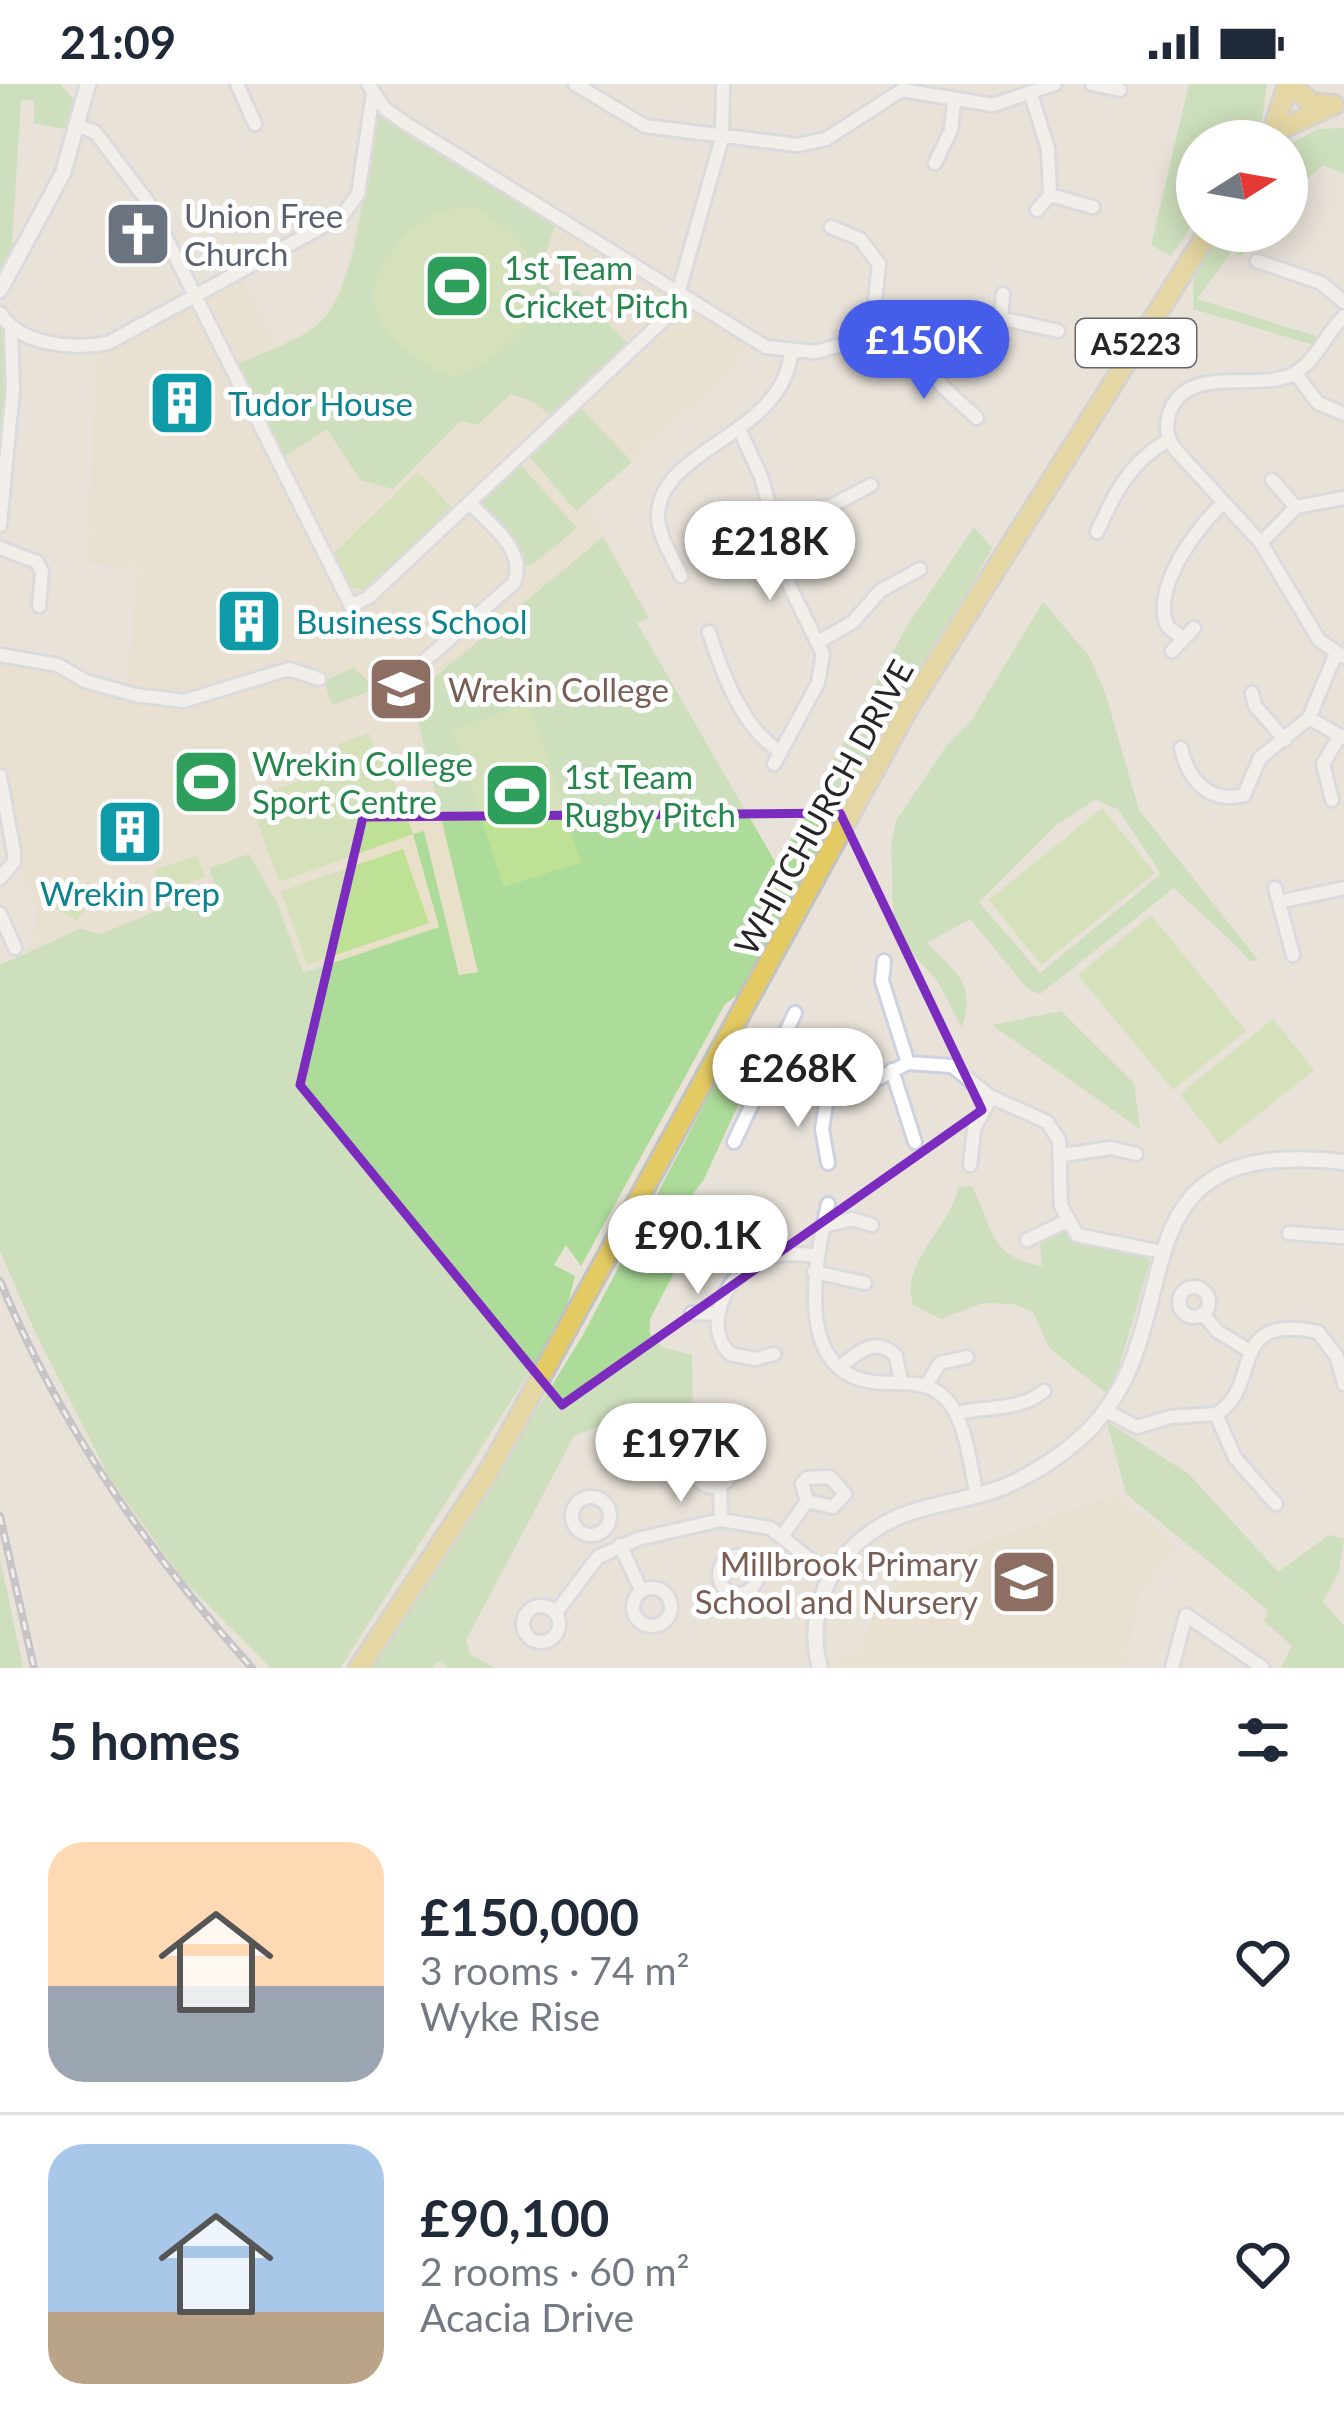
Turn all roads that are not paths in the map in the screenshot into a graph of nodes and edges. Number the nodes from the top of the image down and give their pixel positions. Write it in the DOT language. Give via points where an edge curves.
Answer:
graph roads {
  1 [pos="88,84"];
  2 [pos="237,84"];
  3 [pos="575,84"];
  4 [pos="723,84"];
  5 [pos="1055,84"];
  6 [pos="1091,84"];
  7 [pos="1288,84"];
  8 [pos="901,87"];
  9 [pos="370,88"];
  10 [pos="1120,90"];
  11 [pos="1031,94"];
  12 [pos="954,102"];
  13 [pos="1340,104"];
  14 [pos="1276,120"];
  15 [pos="1306,120"];
  16 [pos="255,124"];
  17 [pos="81,127"];
  18 [pos="722,138"];
  19 [pos="935,164"];
  20 [pos="1050,194"];
  21 [pos="1094,207"];
  22 [pos="1036,210"];
  23 [pos="831,227"];
  24 [pos="1196,252"];
  25 [pos="1257,261"];
  26 [pos="0,290"];
  27 [pos="681,291"];
  28 [pos="197,294"];
  29 [pos="1003,294"];
  30 [pos="1344,302"];
  31 [pos="0,313"];
  32 [pos="1344,316"];
  33 [pos="1001,318"];
  34 [pos="11,330"];
  35 [pos="1058,331"];
  36 [pos="871,336"];
  37 [pos="926,349"];
  38 [pos="791,351"];
  39 [pos="1295,373"];
  40 [pos="1344,414"];
  41 [pos="977,418"];
  42 [pos="740,431"];
  43 [pos="1169,440"];
  44 [pos="1273,480"];
  45 [pos="871,485"];
  46 [pos="1344,498"];
  47 [pos="1223,502"];
  48 [pos="470,503"];
  49 [pos="1296,507"];
  50 [pos="775,520"];
  51 [pos="0,525"];
  52 [pos="1105,525"];
  53 [pos="1261,543"];
  54 [pos="45,546"];
  55 [pos="0,548"];
  56 [pos="34,560"];
  57 [pos="920,569"];
  58 [pos="681,576"];
  59 [pos="39,606"];
  60 [pos="1194,628"];
  61 [pos="709,632"];
  62 [pos="1183,639"];
  63 [pos="820,641"];
  64 [pos="1172,651"];
  65 [pos="1340,655"];
  66 [pos="0,656"];
  67 [pos="319,679"];
  68 [pos="393,688"];
  69 [pos="1252,693"];
  70 [pos="1309,718"];
  71 [pos="1342,736"];
  72 [pos="1285,740"];
  73 [pos="1181,748"];
  74 [pos="1185,766"];
  75 [pos="1169,769"];
  76 [pos="0,776"];
  77 [pos="1332,800"];
  78 [pos="0,878"];
  79 [pos="1344,888"];
  80 [pos="0,914"];
  81 [pos="16,947"];
  82 [pos="1293,955"];
  83 [pos="879,965"];
  84 [pos="795,1013"];
  85 [pos="908,1063"];
  86 [pos="892,1070"];
  87 [pos="764,1074"];
  88 [pos="828,1092"];
  89 [pos="991,1097"];
  90 [pos="734,1142"];
  91 [pos="915,1142"];
  92 [pos="1136,1154"];
  93 [pos="1063,1156"];
  94 [pos="1344,1162"];
  95 [pos="828,1163"];
  96 [pos="970,1165"];
  97 [pos="828,1204"];
  98 [pos="1067,1221"];
  99 [pos="872,1225"];
  100 [pos="824,1226"];
  101 [pos="1289,1233"];
  102 [pos="1344,1237"];
  103 [pos="1028,1240"];
  104 [pos="756,1244"];
  105 [pos="1162,1252"];
  106 [pos="817,1256"];
  107 [pos="761,1259"];
  108 [pos="814,1272"];
  109 [pos="865,1283"];
  110 [pos="692,1313"];
  111 [pos="717,1314"];
  112 [pos="1204,1315"];
  113 [pos="1248,1350"];
  114 [pos="774,1354"];
  115 [pos="968,1357"];
  116 [pos="842,1365"];
  117 [pos="901,1382"];
  118 [pos="1344,1384"];
  119 [pos="926,1386"];
  120 [pos="1044,1391"];
  121 [pos="1106,1410"];
  122 [pos="957,1413"];
  123 [pos="1216,1414"];
  124 [pos="720,1486"];
  125 [pos="977,1496"];
  126 [pos="807,1501"];
  127 [pos="1276,1504"];
  128 [pos="722,1520"];
  129 [pos="747,1521"];
  130 [pos="587,1534"];
  131 [pos="783,1534"];
  132 [pos="620,1545"];
  133 [pos="740,1552"];
  134 [pos="598,1557"];
  135 [pos="830,1574"];
  136 [pos="641,1590"];
  137 [pos="557,1612"];
  138 [pos="359,1668"];
  139 [pos="820,1668"];
  140 [pos="1172,1668"];
  141 [pos="1262,1668"];
  1 -- 17 [label="street"];
  2 -- 16 [label="street"];
  3 -- 18 [label="street" via="645,127"];
  4 -- 18 [label="street"];
  5 -- 11 [label="street"];
  6 -- 10 [label="street"];
  7 -- 13 [label="main road" via="1302,99"];
  7 -- 14 [label="main road"];
  8 -- 12 [label="street"];
  8 -- 18 [label="street" via="815,143"];
  9 -- 27 [label="street" via="405,123"];
  9 -- 28 [label="street" via="351,208"];
  11 -- 12 [label="street" via="993,105"];
  11 -- 20 [label="street" via="1048,148"];
  12 -- 19 [label="street"];
  13 -- 15 [label="main road"];
  17 -- 26 [label="street"];
  17 -- 28 [label="street" via="95,132 148,202"];
  18 -- 27 [label="street"];
  20 -- 21 [label="street"];
  20 -- 22 [label="street"];
  23 -- 36 [label="street" via="860,239 879,263"];
  24 -- 138 [label="main road, WHITCHURCH DRIVE / A5223" via="910,705 500,1453"];
  25 -- 30 [label="street" via="1277,262"];
  27 -- 38 [label="street" via="766,347"];
  27 -- 48 [label="street" via="673,311"];
  28 -- 34 [label="street" via="93,346"];
  28 -- 48 [label="street" via="351,606"];
  29 -- 33 [label="street"];
  31 -- 34 [label="street"];
  32 -- 39 [label="street"];
  33 -- 35 [label="street"];
  33 -- 37 [label="street"];
  34 -- 51 [label="street"];
  36 -- 37 [label="street"];
  36 -- 38 [label="street" via="830,351"];
  37 -- 41 [label="street" via="940,385"];
  38 -- 42 [label="street" via="778,392"];
  39 -- 40 [label="street" via="1318,404"];
  39 -- 43 [label="street" via="1189,391 1173,405"];
  42 -- 50 [label="street"];
  42 -- 58 [label="street" via="664,495 659,525"];
  43 -- 47 [label="street"];
  43 -- 52 [label="street" via="1137,462"];
  44 -- 49 [label="street"];
  45 -- 50 [label="street"];
  46 -- 49 [label="street"];
  47 -- 53 [label="street"];
  47 -- 62 [label="street" via="1186,547 1163,606 1167,626"];
  48 -- 68 [label="street" via="516,554 514,583"];
  49 -- 53 [label="street"];
  50 -- 63 [label="street" via="790,587"];
  53 -- 65 [label="street" via="1309,626"];
  54 -- 56 [label="street"];
  55 -- 56 [label="street"];
  56 -- 59 [label="street" via="42,572"];
  57 -- 63 [label="street"];
  60 -- 62 [label="street"];
  61 -- 63 [label="street" via="756,735 777,758 818,683"];
  62 -- 64 [label="street"];
  65 -- 70 [label="street"];
  66 -- 67 [label="street" via="184,701 289,669"];
  69 -- 72 [label="street"];
  70 -- 71 [label="street"];
  70 -- 72 [label="street"];
  71 -- 77 [label="street" via="1323,764"];
  72 -- 74 [label="street" via="1260,758 1244,795 1213,794"];
  73 -- 74 [label="street"];
  74 -- 75 [label="street"];
  76 -- 78 [label="street" via="14,862"];
  79 -- 82 [label="street" via="1277,895"];
  80 -- 81 [label="street"];
  83 -- 85 [label="street"];
  84 -- 87 [label="street"];
  85 -- 86 [label="street"];
  85 -- 89 [label="street" via="952,1066"];
  86 -- 88 [label="street"];
  86 -- 91 [label="street"];
  87 -- 88 [label="street"];
  87 -- 90 [label="street"];
  88 -- 95 [label="street"];
  89 -- 93 [label="street" via="1047,1122"];
  89 -- 96 [label="street" via="974,1129"];
  92 -- 93 [label="street" via="1111,1148"];
  93 -- 98 [label="street"];
  94 -- 105 [label="street" via="1270,1158 1230,1168 1189,1200"];
  97 -- 100 [label="street"];
  98 -- 103 [label="street"];
  98 -- 105 [label="street" via="1077,1235"];
  99 -- 100 [label="street" via="852,1219"];
  100 -- 106 [label="street"];
  101 -- 102 [label="street"];
  104 -- 107 [label="street"];
  105 -- 121 [label="street" via="1134,1354"];
  106 -- 107 [label="street"];
  106 -- 108 [label="street"];
  107 -- 111 [label="street" via="741,1274"];
  108 -- 109 [label="street"];
  108 -- 116 [label="street" via="817,1321"];
  110 -- 111 [label="street"];
  111 -- 114 [label="street" via="717,1335 730,1354"];
  112 -- 113 [label="street"];
  113 -- 118 [label="street" via="1275,1330 1318,1332"];
  113 -- 123 [label="street" via="1236,1394"];
  115 -- 119 [label="street" via="940,1364"];
  116 -- 117 [label="street" via="864,1380"];
  116 -- 117 [label="street" via="879,1345 896,1355"];
  117 -- 119 [label="street"];
  119 -- 122 [label="street"];
  120 -- 122 [label="street" via="1017,1406"];
  121 -- 123 [label="street" via="1137,1427"];
  121 -- 125 [label="street" via="1053,1460"];
  122 -- 125 [label="street"];
  123 -- 127 [label="street" via="1235,1458"];
  124 -- 128 [label="street"];
  125 -- 135 [label="street" via="887,1522"];
  126 -- 131 [label="street"];
  128 -- 129 [label="street"];
  128 -- 132 [label="street"];
  129 -- 131 [label="street"];
  129 -- 133 [label="street"];
  130 -- 134 [label="street"];
  131 -- 135 [label="street"];
  132 -- 134 [label="street"];
  132 -- 136 [label="street"];
  134 -- 137 [label="street"];
  135 -- 139 [label="street" via="814,1634"];
  140 -- 141 [label="street" via="1186,1616"];
}
